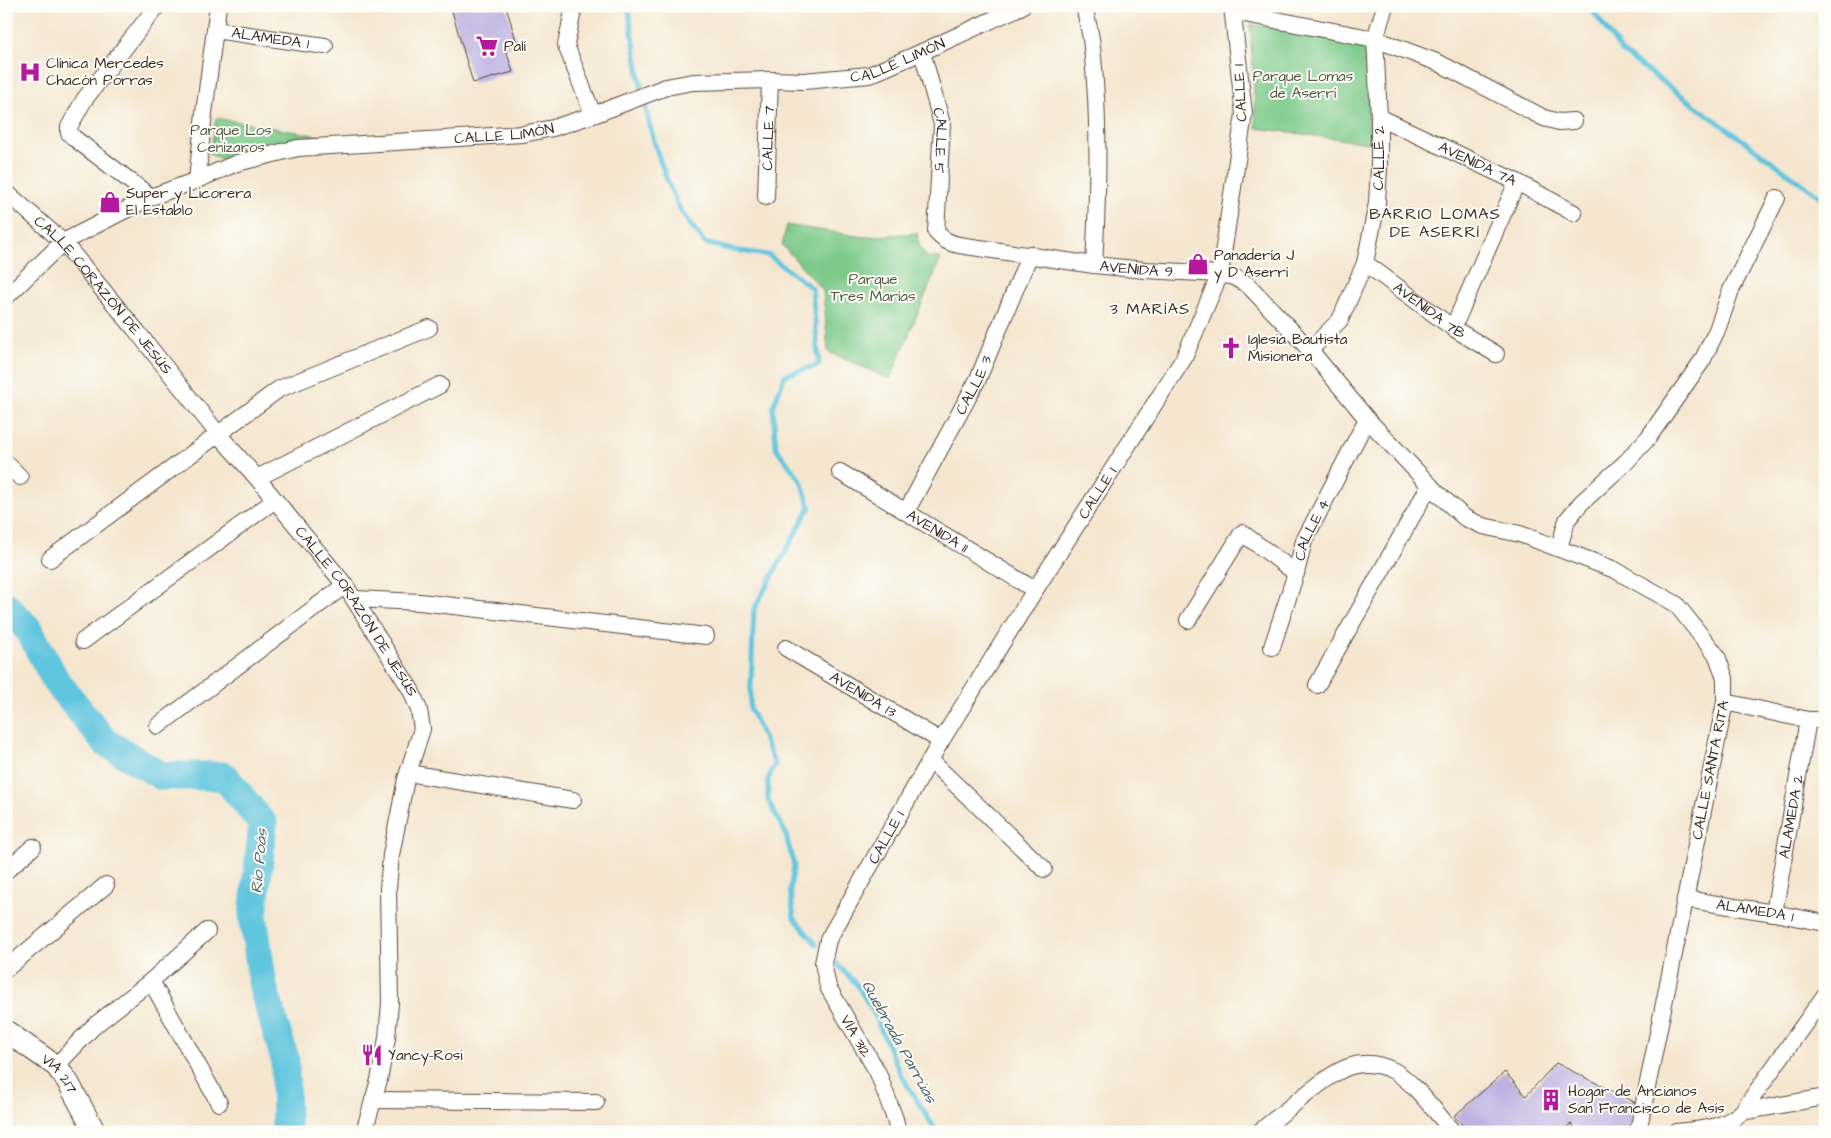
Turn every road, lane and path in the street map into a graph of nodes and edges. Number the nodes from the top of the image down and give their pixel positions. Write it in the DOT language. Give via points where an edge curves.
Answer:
graph roads {
  1 [pos="157,6"];
  2 [pos="218,6"];
  3 [pos="574,6"];
  4 [pos="1022,6"];
  5 [pos="1084,6"];
  6 [pos="1385,6"];
  7 [pos="1233,9"];
  8 [pos="215,30"];
  9 [pos="1375,39"];
  10 [pos="326,46"];
  11 [pos="922,52"];
  12 [pos="770,80"];
  13 [pos="593,115"];
  14 [pos="1379,117"];
  15 [pos="1574,121"];
  16 [pos="197,180"];
  17 [pos="1517,182"];
  18 [pos="6,192"];
  19 [pos="151,196"];
  20 [pos="766,197"];
  21 [pos="1778,198"];
  22 [pos="1574,213"];
  23 [pos="936,232"];
  24 [pos="63,242"];
  25 [pos="1030,254"];
  26 [pos="1365,263"];
  27 [pos="1094,265"];
  28 [pos="1220,274"];
  29 [pos="6,297"];
  30 [pos="430,328"];
  31 [pos="1453,328"];
  32 [pos="1310,350"];
  33 [pos="1496,354"];
  34 [pos="440,385"];
  35 [pos="1367,419"];
  36 [pos="218,434"];
  37 [pos="6,463"];
  38 [pos="840,472"];
  39 [pos="20,477"];
  40 [pos="257,478"];
  41 [pos="1430,485"];
  42 [pos="275,500"];
  43 [pos="906,512"];
  44 [pos="1559,548"];
  45 [pos="50,559"];
  46 [pos="1296,573"];
  47 [pos="1035,590"];
  48 [pos="349,592"];
  49 [pos="1188,620"];
  50 [pos="706,636"];
  51 [pos="83,641"];
  52 [pos="1272,647"];
  53 [pos="786,648"];
  54 [pos="1317,685"];
  55 [pos="1725,702"];
  56 [pos="1817,720"];
  57 [pos="158,726"];
  58 [pos="941,742"];
  59 [pos="930,760"];
  60 [pos="408,773"];
  61 [pos="573,800"];
  62 [pos="34,846"];
  63 [pos="1044,869"];
  64 [pos="6,871"];
  65 [pos="106,885"];
  66 [pos="1685,899"];
  67 [pos="1774,913"];
  68 [pos="1825,923"];
  69 [pos="207,931"];
  70 [pos="828,940"];
  71 [pos="6,969"];
  72 [pos="150,981"];
  73 [pos="1825,995"];
  74 [pos="6,1031"];
  75 [pos="56,1066"];
  76 [pos="1825,1097"];
  77 [pos="373,1100"];
  78 [pos="596,1102"];
  79 [pos="219,1103"];
  80 [pos="1742,1112"];
  81 [pos="95,1132"];
  82 [pos="364,1132"];
  83 [pos="898,1132"];
  84 [pos="1259,1132"];
  85 [pos="1453,1132"];
  86 [pos="1638,1132"];
  87 [pos="1677,1132"];
  1 -- 19 [label="street" via="84,100 69,127 74,138"];
  2 -- 8 [label="street"];
  3 -- 13 [label="street" via="566,45"];
  4 -- 11 [label="street, CALLE LIMÓN"];
  5 -- 27 [label="street" via="1092,46 1097,129"];
  6 -- 9 [label="street, CALLE 2"];
  7 -- 9 [label="street"];
  7 -- 28 [label="street, CALLE 1" via="1244,114"];
  8 -- 10 [label="street, ALAMEDA 1"];
  8 -- 16 [label="street"];
  9 -- 14 [label="street, CALLE 2"];
  9 -- 15 [label="street" via="1439,63 1544,118"];
  11 -- 12 [label="street, CALLE LIMÓN" via="869,75 804,82"];
  11 -- 23 [label="street, CALLE 5" via="942,124"];
  12 -- 13 [label="street, CALLE LIMÓN" via="693,82 666,87"];
  12 -- 20 [label="street, CALLE 7"];
  13 -- 16 [label="street, CALLE LIMÓN" via="522,134 298,148 237,163"];
  14 -- 17 [label="street, AVENIDA 7A"];
  14 -- 26 [label="street, CALLE 2" via="1377,203"];
  16 -- 19 [label="street, CALLE LIMÓN"];
  17 -- 22 [label="street, AVENIDA 7A"];
  17 -- 31 [label="street"];
  18 -- 24 [label="street, CALLE CORAZÓN DE JESÚS"];
  19 -- 24 [label="street, CALLE LIMÓN"];
  21 -- 44 [label="street" via="1730,290 1717,330 1702,361 1648,438 1566,520"];
  23 -- 25 [label="street, AVENIDA 9" via="948,242 959,245"];
  24 -- 29 [label="street, CALLE LIMÓN"];
  24 -- 36 [label="street, CALLE CORAZÓN DE JESÚS"];
  25 -- 27 [label="street, AVENIDA 9"];
  25 -- 43 [label="street, CALLE 3" via="978,379"];
  26 -- 31 [label="street, AVENIDA 7B"];
  26 -- 32 [label="street, CALLE 2" via="1340,320"];
  27 -- 28 [label="street, AVENIDA 9"];
  28 -- 32 [label="street, AVENIDA 9" via="1248,285"];
  28 -- 47 [label="street, CALLE 1" via="1184,358"];
  30 -- 36 [label="street" via="279,389"];
  31 -- 33 [label="street, AVENIDA 7B"];
  32 -- 35 [label="street, AVENIDA 9"];
  34 -- 40 [label="street"];
  35 -- 41 [label="street, AVENIDA 9"];
  35 -- 46 [label="street, CALLE 4" via="1304,541"];
  36 -- 40 [label="street, CALLE CORAZÓN DE JESÚS"];
  36 -- 45 [label="street"];
  37 -- 39 [label="street"];
  38 -- 43 [label="street, AVENIDA 11"];
  40 -- 42 [label="street, CALLE CORAZÓN DE JESÚS"];
  41 -- 44 [label="street, CALLE SANTA RITA" via="1465,518"];
  41 -- 54 [label="street"];
  42 -- 48 [label="street, CALLE CORAZÓN DE JESÚS"];
  42 -- 51 [label="street"];
  43 -- 47 [label="street, AVENIDA 11"];
  44 -- 55 [label="street, CALLE SANTA RITA" via="1615,570 1676,604 1716,656 1725,678"];
  46 -- 49 [label="street" via="1242,533"];
  46 -- 52 [label="street, CALLE 4"];
  47 -- 58 [label="street, CALLE 1"];
  48 -- 50 [label="street"];
  48 -- 57 [label="street"];
  48 -- 60 [label="street, CALLE CORAZÓN DE JESÚS" via="411,690 419,710 422,729"];
  53 -- 58 [label="street, AVENIDA 13"];
  55 -- 56 [label="street"];
  55 -- 66 [label="street, CALLE SANTA RITA"];
  56 -- 67 [label="street, ALAMEDA 2"];
  58 -- 59 [label="street, CALLE 1"];
  59 -- 63 [label="street"];
  59 -- 70 [label="street, CALLE 1"];
  60 -- 61 [label="street"];
  60 -- 77 [label="street, CALLE CORAZÓN DE JESÚS" via="391,855 388,888 390,1003 387,1038"];
  62 -- 64 [label="street"];
  65 -- 71 [label="street"];
  66 -- 67 [label="street, ALAMEDA 1"];
  66 -- 86 [label="street, CALLE SANTA RITA"];
  67 -- 68 [label="street, ALAMEDA 1"];
  69 -- 72 [label="street"];
  70 -- 83 [label="street, VÍA 312" via="823,963 828,987 878,1073"];
  72 -- 75 [label="street" via="94,1026"];
  72 -- 79 [label="street"];
  73 -- 80 [label="street"];
  74 -- 75 [label="main road, VÍA 217"];
  75 -- 81 [label="main road, VÍA 217"];
  76 -- 80 [label="street"];
  77 -- 78 [label="street"];
  77 -- 82 [label="street, CALLE CORAZÓN DE JESÚS"];
  80 -- 87 [label="street" via="1732,1121 1713,1128"];
  84 -- 85 [label="street" via="1336,1072 1355,1065 1375,1065 1395,1072"];
}
